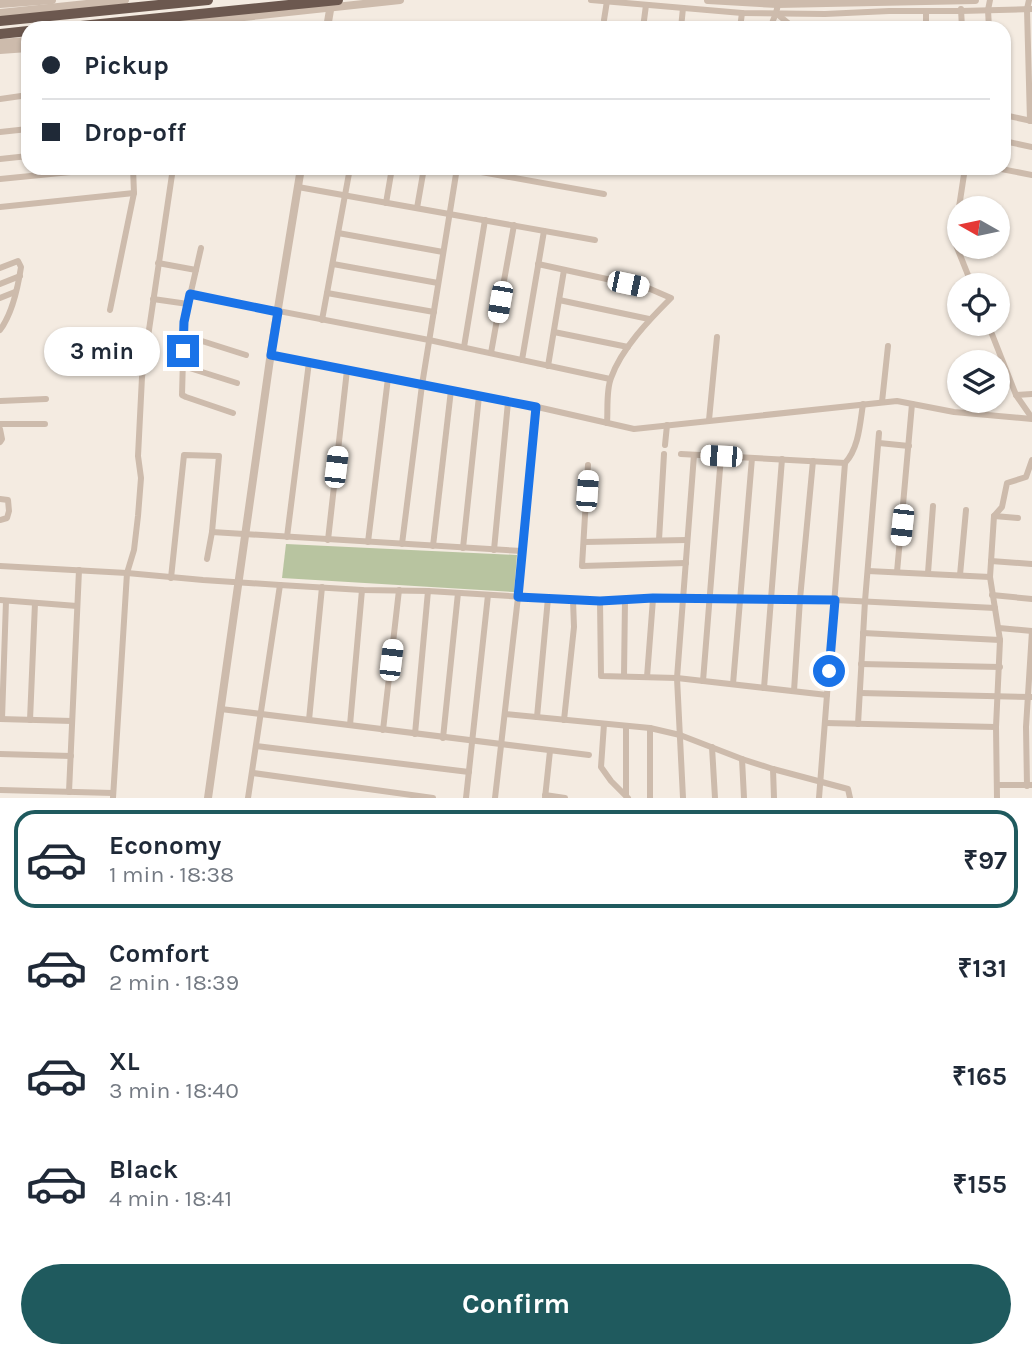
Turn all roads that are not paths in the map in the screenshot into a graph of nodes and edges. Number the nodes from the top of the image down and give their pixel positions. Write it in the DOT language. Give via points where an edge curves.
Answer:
graph roads {
  1 [pos="52,0"];
  2 [pos="125,0"];
  3 [pos="208,0"];
  4 [pos="400,0"];
  5 [pos="591,0"];
  6 [pos="708,0"];
  7 [pos="961,0"];
  8 [pos="975,0"];
  9 [pos="990,0"];
  10 [pos="1029,0"];
  11 [pos="607,1"];
  12 [pos="157,3"];
  13 [pos="333,3"];
  14 [pos="0,4"];
  15 [pos="646,5"];
  16 [pos="777,6"];
  17 [pos="683,8"];
  18 [pos="1029,9"];
  19 [pos="988,10"];
  20 [pos="926,11"];
  21 [pos="961,11"];
  22 [pos="0,13"];
  23 [pos="742,13"];
  24 [pos="604,20"];
  25 [pos="0,21"];
  26 [pos="183,21"];
  27 [pos="329,21"];
  28 [pos="644,21"];
  29 [pos="682,21"];
  30 [pos="741,21"];
  31 [pos="789,21"];
  32 [pos="926,21"];
  33 [pos="962,21"];
  34 [pos="989,21"];
  35 [pos="21,32"];
  36 [pos="0,34"];
  37 [pos="21,42"];
  38 [pos="0,44"];
  39 [pos="21,48"];
  40 [pos="0,50"];
  41 [pos="21,96"];
  42 [pos="0,99"];
  43 [pos="1011,116"];
  44 [pos="1031,121"];
  45 [pos="21,130"];
  46 [pos="0,132"];
  47 [pos="1011,142"];
  48 [pos="1032,147"];
  49 [pos="21,157"];
  50 [pos="0,159"];
  51 [pos="1011,171"];
  52 [pos="40,175"];
  53 [pos="133,175"];
  54 [pos="172,175"];
  55 [pos="300,175"];
  56 [pos="349,175"];
  57 [pos="391,175"];
  58 [pos="423,175"];
  59 [pos="457,175"];
  60 [pos="497,175"];
  61 [pos="964,175"];
  62 [pos="1032,175"];
  63 [pos="0,179"];
  64 [pos="298,187"];
  65 [pos="134,193"];
  66 [pos="604,194"];
  67 [pos="345,195"];
  68 [pos="386,203"];
  69 [pos="0,206"];
  70 [pos="417,208"];
  71 [pos="449,214"];
  72 [pos="485,220"];
  73 [pos="514,225"];
  74 [pos="544,231"];
  75 [pos="338,233"];
  76 [pos="595,240"];
  77 [pos="201,248"];
  78 [pos="443,251"];
  79 [pos="158,264"];
  80 [pos="333,264"];
  81 [pos="538,264"];
  82 [pos="0,268"];
  83 [pos="564,270"];
  84 [pos="196,271"];
  85 [pos="967,273"];
  86 [pos="20,276"];
  87 [pos="438,283"];
  88 [pos="0,284"];
  89 [pos="15,292"];
  90 [pos="327,293"];
  91 [pos="190,294"];
  92 [pos="0,298"];
  93 [pos="153,299"];
  94 [pos="559,300"];
  95 [pos="188,304"];
  96 [pos="10,309"];
  97 [pos="110,310"];
  98 [pos="278,312"];
  99 [pos="0,313"];
  100 [pos="434,313"];
  101 [pos="649,319"];
  102 [pos="322,320"];
  103 [pos="0,330"];
  104 [pos="554,332"];
  105 [pos="183,335"];
  106 [pos="993,336"];
  107 [pos="717,337"];
  108 [pos="429,340"];
  109 [pos="888,346"];
  110 [pos="464,347"];
  111 [pos="628,347"];
  112 [pos="491,353"];
  113 [pos="246,355"];
  114 [pos="271,355"];
  115 [pos="522,360"];
  116 [pos="309,362"];
  117 [pos="183,366"];
  118 [pos="548,366"];
  119 [pos="347,370"];
  120 [pos="388,378"];
  121 [pos="610,380"];
  122 [pos="237,383"];
  123 [pos="422,385"];
  124 [pos="451,390"];
  125 [pos="1032,394"];
  126 [pos="1016,395"];
  127 [pos="479,396"];
  128 [pos="46,399"];
  129 [pos="0,401"];
  130 [pos="508,402"];
  131 [pos="882,402"];
  132 [pos="863,404"];
  133 [pos="912,404"];
  134 [pos="536,407"];
  135 [pos="233,413"];
  136 [pos="1032,418"];
  137 [pos="709,420"];
  138 [pos="607,423"];
  139 [pos="45,424"];
  140 [pos="667,425"];
  141 [pos="0,426"];
  142 [pos="879,433"];
  143 [pos="0,442"];
  144 [pos="879,443"];
  145 [pos="665,445"];
  146 [pos="909,446"];
  147 [pos="664,454"];
  148 [pos="681,454"];
  149 [pos="694,455"];
  150 [pos="721,456"];
  151 [pos="752,458"];
  152 [pos="782,459"];
  153 [pos="1032,460"];
  154 [pos="813,461"];
  155 [pos="845,463"];
  156 [pos="589,465"];
  157 [pos="0,499"];
  158 [pos="933,506"];
  159 [pos="966,510"];
  160 [pos="994,516"];
  161 [pos="1018,518"];
  162 [pos="0,520"];
  163 [pos="212,532"];
  164 [pos="246,533"];
  165 [pos="288,537"];
  166 [pos="328,540"];
  167 [pos="659,540"];
  168 [pos="687,540"];
  169 [pos="368,542"];
  170 [pos="584,542"];
  171 [pos="402,544"];
  172 [pos="433,546"];
  173 [pos="463,548"];
  174 [pos="494,550"];
  175 [pos="522,551"];
  176 [pos="207,559"];
  177 [pos="991,561"];
  178 [pos="685,563"];
  179 [pos="1032,564"];
  180 [pos="0,566"];
  181 [pos="79,570"];
  182 [pos="868,571"];
  183 [pos="897,572"];
  184 [pos="127,573"];
  185 [pos="928,573"];
  186 [pos="960,575"];
  187 [pos="990,577"];
  188 [pos="170,578"];
  189 [pos="239,583"];
  190 [pos="280,586"];
  191 [pos="323,587"];
  192 [pos="362,590"];
  193 [pos="399,590"];
  194 [pos="428,591"];
  195 [pos="458,593"];
  196 [pos="488,595"];
  197 [pos="992,595"];
  198 [pos="518,597"];
  199 [pos="548,598"];
  200 [pos="653,598"];
  201 [pos="1032,598"];
  202 [pos="682,599"];
  203 [pos="710,599"];
  204 [pos="741,599"];
  205 [pos="770,599"];
  206 [pos="800,599"];
  207 [pos="573,600"];
  208 [pos="625,600"];
  209 [pos="835,600"];
  210 [pos="3,601"];
  211 [pos="600,601"];
  212 [pos="865,601"];
  213 [pos="34,603"];
  214 [pos="77,606"];
  215 [pos="995,608"];
  216 [pos="999,628"];
  217 [pos="1032,631"];
  218 [pos="863,633"];
  219 [pos="1000,640"];
  220 [pos="861,664"];
  221 [pos="1000,667"];
  222 [pos="624,677"];
  223 [pos="647,677"];
  224 [pos="677,678"];
  225 [pos="703,681"];
  226 [pos="733,684"];
  227 [pos="764,688"];
  228 [pos="794,691"];
  229 [pos="860,693"];
  230 [pos="827,695"];
  231 [pos="998,697"];
  232 [pos="1030,697"];
  233 [pos="221,709"];
  234 [pos="261,714"];
  235 [pos="505,714"];
  236 [pos="537,718"];
  237 [pos="1,719"];
  238 [pos="30,720"];
  239 [pos="309,720"];
  240 [pos="564,720"];
  241 [pos="72,721"];
  242 [pos="825,723"];
  243 [pos="858,723"];
  244 [pos="604,724"];
  245 [pos="350,726"];
  246 [pos="626,726"];
  247 [pos="996,727"];
  248 [pos="1029,727"];
  249 [pos="650,728"];
  250 [pos="383,730"];
  251 [pos="415,734"];
  252 [pos="680,735"];
  253 [pos="443,738"];
  254 [pos="472,741"];
  255 [pos="501,745"];
  256 [pos="256,746"];
  257 [pos="712,747"];
  258 [pos="550,751"];
  259 [pos="0,754"];
  260 [pos="589,755"];
  261 [pos="1029,755"];
  262 [pos="71,756"];
  263 [pos="742,759"];
  264 [pos="773,769"];
  265 [pos="469,772"];
  266 [pos="253,773"];
  267 [pos="821,782"];
  268 [pos="997,785"];
  269 [pos="1029,786"];
  270 [pos="0,790"];
  271 [pos="69,792"];
  272 [pos="113,796"];
  273 [pos="545,797"];
  274 [pos="627,797"];
  275 [pos="208,798"];
  276 [pos="248,798"];
  277 [pos="433,798"];
  278 [pos="466,798"];
  279 [pos="495,798"];
  280 [pos="565,798"];
  281 [pos="650,798"];
  282 [pos="683,798"];
  283 [pos="715,798"];
  284 [pos="744,798"];
  285 [pos="774,798"];
  286 [pos="820,798"];
  287 [pos="850,798"];
  288 [pos="997,798"];
  1 -- 14 [label="street"];
  2 -- 22 [label="street"];
  3 -- 12 [label="highway"];
  4 -- 13 [label="street"];
  5 -- 11 [label="street"];
  6 -- 16 [label="street"];
  7 -- 8 [label="street"];
  7 -- 16 [label="street"];
  7 -- 21 [label="street"];
  9 -- 19 [label="street"];
  10 -- 18 [label="street"];
  11 -- 15 [label="street"];
  11 -- 24 [label="street"];
  12 -- 25 [label="highway"];
  13 -- 26 [label="highway"];
  13 -- 27 [label="street"];
  15 -- 17 [label="street"];
  15 -- 28 [label="street"];
  16 -- 20 [label="street" via="825,14"];
  16 -- 23 [label="street"];
  16 -- 31 [label="street"];
  17 -- 23 [label="street"];
  17 -- 29 [label="street"];
  18 -- 19 [label="street"];
  18 -- 44 [label="street"];
  19 -- 21 [label="street"];
  19 -- 34 [label="street"];
  20 -- 21 [label="street"];
  20 -- 32 [label="street"];
  21 -- 33 [label="street"];
  23 -- 30 [label="street"];
  35 -- 36 [label="highway"];
  37 -- 38 [label="street"];
  39 -- 40 [label="street"];
  41 -- 42 [label="street"];
  43 -- 44 [label="street"];
  45 -- 46 [label="street"];
  47 -- 48 [label="street"];
  49 -- 50 [label="street"];
  51 -- 62 [label="street"];
  52 -- 63 [label="street"];
  53 -- 65 [label="street"];
  54 -- 79 [label="street"];
  55 -- 64 [label="street"];
  56 -- 67 [label="street"];
  57 -- 68 [label="street"];
  58 -- 70 [label="street"];
  59 -- 71 [label="street"];
  60 -- 66 [label="street"];
  61 -- 85 [label="street" via="954,240"];
  64 -- 67 [label="street"];
  64 -- 98 [label="street"];
  65 -- 69 [label="street"];
  65 -- 97 [label="street"];
  67 -- 68 [label="street"];
  67 -- 75 [label="street"];
  68 -- 70 [label="street"];
  70 -- 71 [label="street"];
  71 -- 72 [label="street"];
  71 -- 78 [label="street"];
  72 -- 73 [label="street"];
  72 -- 110 [label="street"];
  73 -- 74 [label="street"];
  73 -- 112 [label="street"];
  74 -- 76 [label="street"];
  74 -- 81 [label="street"];
  75 -- 78 [label="street"];
  75 -- 80 [label="street"];
  77 -- 84 [label="street"];
  78 -- 87 [label="street"];
  79 -- 84 [label="street"];
  79 -- 93 [label="street"];
  80 -- 87 [label="street"];
  80 -- 90 [label="street"];
  81 -- 83 [label="street"];
  81 -- 115 [label="street"];
  82 -- 86 [label="street" via="18,261"];
  83 -- 94 [label="street"];
  83 -- 101 [label="street" via="648,288 671,298"];
  84 -- 91 [label="street"];
  86 -- 88 [label="street"];
  86 -- 89 [label="street"];
  87 -- 100 [label="street"];
  89 -- 92 [label="street"];
  89 -- 96 [label="street"];
  90 -- 100 [label="street"];
  90 -- 102 [label="street"];
  91 -- 95 [label="street"];
  91 -- 98 [label="street"];
  93 -- 95 [label="street"];
  93 -- 184 [label="street" via="142,377 138,516"];
  94 -- 101 [label="street"];
  94 -- 104 [label="street"];
  95 -- 105 [label="street"];
  96 -- 99 [label="street"];
  96 -- 103 [label="street"];
  98 -- 102 [label="street"];
  98 -- 114 [label="street"];
  100 -- 108 [label="street"];
  101 -- 111 [label="street"];
  102 -- 108 [label="street"];
  104 -- 111 [label="street"];
  104 -- 118 [label="street"];
  105 -- 113 [label="street"];
  105 -- 117 [label="street"];
  106 -- 126 [label="street"];
  107 -- 137 [label="street"];
  108 -- 110 [label="street"];
  108 -- 123 [label="street"];
  109 -- 131 [label="street"];
  110 -- 112 [label="street"];
  111 -- 121 [label="street"];
  112 -- 115 [label="street"];
  114 -- 116 [label="street"];
  114 -- 164 [label="street"];
  115 -- 118 [label="street"];
  116 -- 119 [label="street"];
  116 -- 165 [label="street"];
  117 -- 122 [label="street"];
  117 -- 135 [label="street" via="182,395"];
  118 -- 121 [label="street"];
  119 -- 120 [label="street"];
  119 -- 166 [label="street"];
  120 -- 123 [label="street"];
  120 -- 169 [label="street"];
  121 -- 138 [label="street"];
  123 -- 124 [label="street"];
  123 -- 171 [label="street"];
  124 -- 127 [label="street"];
  124 -- 172 [label="street"];
  125 -- 126 [label="street"];
  126 -- 136 [label="street"];
  127 -- 130 [label="street"];
  127 -- 173 [label="street"];
  128 -- 129 [label="street"];
  130 -- 134 [label="street"];
  130 -- 174 [label="street"];
  131 -- 132 [label="street"];
  131 -- 133 [label="street"];
  132 -- 137 [label="street"];
  132 -- 155 [label="street" via="854,447"];
  133 -- 136 [label="street"];
  133 -- 146 [label="street"];
  134 -- 138 [label="street"];
  134 -- 175 [label="street"];
  137 -- 140 [label="street"];
  138 -- 140 [label="street" via="634,429"];
  139 -- 141 [label="street"];
  140 -- 145 [label="street"];
  141 -- 143 [label="street"];
  142 -- 144 [label="street"];
  144 -- 146 [label="street"];
  144 -- 182 [label="street"];
  146 -- 183 [label="street"];
  147 -- 167 [label="street"];
  148 -- 149 [label="street"];
  149 -- 150 [label="street"];
  149 -- 168 [label="street"];
  150 -- 151 [label="street"];
  150 -- 203 [label="street"];
  151 -- 152 [label="street"];
  151 -- 204 [label="street"];
  152 -- 154 [label="street"];
  152 -- 205 [label="street"];
  153 -- 160 [label="street" via="1026,477 1007,483 1002,507"];
  154 -- 155 [label="street"];
  154 -- 206 [label="street"];
  155 -- 209 [label="street"];
  156 -- 170 [label="street"];
  157 -- 162 [label="street" via="8,500 9,511 7,518"];
  158 -- 185 [label="street"];
  159 -- 186 [label="street"];
  160 -- 161 [label="street"];
  160 -- 177 [label="street"];
  163 -- 164 [label="street"];
  163 -- 176 [label="street"];
  163 -- 188 [label="street" via="219,456 184,455"];
  164 -- 165 [label="street"];
  164 -- 189 [label="street"];
  165 -- 166 [label="street"];
  166 -- 169 [label="street"];
  167 -- 168 [label="street"];
  167 -- 170 [label="street"];
  168 -- 178 [label="street"];
  169 -- 171 [label="street"];
  170 -- 178 [label="street" via="583,566"];
  171 -- 172 [label="street"];
  172 -- 173 [label="street"];
  173 -- 174 [label="street"];
  174 -- 175 [label="street"];
  175 -- 198 [label="street"];
  177 -- 179 [label="street"];
  177 -- 187 [label="street"];
  178 -- 202 [label="street"];
  180 -- 181 [label="street"];
  181 -- 184 [label="street"];
  181 -- 214 [label="street"];
  182 -- 183 [label="street"];
  182 -- 212 [label="street"];
  183 -- 185 [label="street"];
  184 -- 188 [label="street"];
  184 -- 272 [label="street"];
  185 -- 186 [label="street"];
  186 -- 187 [label="street"];
  187 -- 197 [label="street"];
  188 -- 189 [label="street"];
  189 -- 190 [label="street"];
  189 -- 233 [label="street"];
  190 -- 191 [label="street"];
  190 -- 234 [label="street"];
  191 -- 192 [label="street"];
  191 -- 239 [label="street"];
  192 -- 193 [label="street"];
  192 -- 245 [label="street"];
  193 -- 194 [label="street"];
  193 -- 250 [label="street"];
  194 -- 195 [label="street"];
  194 -- 251 [label="street"];
  195 -- 196 [label="street"];
  195 -- 253 [label="street"];
  196 -- 198 [label="street"];
  196 -- 254 [label="street"];
  197 -- 201 [label="street"];
  197 -- 215 [label="street"];
  198 -- 199 [label="street"];
  198 -- 235 [label="street"];
  199 -- 207 [label="street"];
  199 -- 236 [label="street"];
  200 -- 202 [label="street"];
  200 -- 208 [label="street"];
  200 -- 223 [label="street"];
  202 -- 203 [label="street"];
  202 -- 224 [label="street"];
  203 -- 204 [label="street"];
  203 -- 225 [label="street"];
  204 -- 205 [label="street"];
  204 -- 226 [label="street"];
  205 -- 206 [label="street"];
  205 -- 227 [label="street"];
  206 -- 209 [label="street"];
  206 -- 228 [label="street"];
  207 -- 211 [label="street"];
  207 -- 240 [label="street"];
  208 -- 211 [label="street"];
  208 -- 222 [label="street"];
  209 -- 212 [label="street"];
  209 -- 230 [label="street"];
  210 -- 213 [label="street"];
  210 -- 237 [label="street"];
  211 -- 222 [label="street" via="601,676"];
  212 -- 215 [label="street"];
  212 -- 218 [label="street"];
  213 -- 214 [label="street"];
  213 -- 238 [label="street"];
  214 -- 241 [label="street"];
  215 -- 216 [label="street"];
  216 -- 217 [label="street"];
  216 -- 219 [label="street"];
  217 -- 232 [label="street"];
  218 -- 219 [label="street"];
  218 -- 220 [label="street"];
  219 -- 221 [label="street"];
  220 -- 221 [label="street"];
  220 -- 229 [label="street"];
  221 -- 231 [label="street"];
  222 -- 223 [label="street"];
  223 -- 224 [label="street"];
  224 -- 225 [label="street"];
  224 -- 252 [label="street"];
  225 -- 226 [label="street"];
  226 -- 227 [label="street"];
  227 -- 228 [label="street"];
  228 -- 230 [label="street"];
  229 -- 231 [label="street"];
  229 -- 243 [label="street"];
  230 -- 242 [label="street"];
  231 -- 232 [label="street"];
  231 -- 247 [label="street"];
  232 -- 248 [label="street"];
  233 -- 234 [label="street"];
  233 -- 275 [label="street"];
  234 -- 239 [label="street"];
  234 -- 256 [label="street"];
  235 -- 236 [label="street"];
  235 -- 255 [label="street"];
  236 -- 240 [label="street"];
  237 -- 238 [label="street"];
  238 -- 241 [label="street"];
  239 -- 245 [label="street"];
  240 -- 244 [label="street"];
  241 -- 262 [label="street"];
  242 -- 243 [label="street"];
  242 -- 267 [label="street"];
  243 -- 247 [label="street"];
  244 -- 246 [label="street"];
  244 -- 274 [label="street" via="601,767"];
  245 -- 250 [label="street"];
  246 -- 249 [label="street"];
  246 -- 274 [label="street"];
  247 -- 268 [label="street"];
  248 -- 261 [label="street"];
  249 -- 252 [label="street"];
  249 -- 281 [label="street"];
  250 -- 251 [label="street"];
  251 -- 253 [label="street"];
  252 -- 257 [label="street"];
  252 -- 282 [label="street"];
  253 -- 254 [label="street"];
  254 -- 255 [label="street"];
  254 -- 265 [label="street"];
  255 -- 258 [label="street"];
  255 -- 279 [label="street"];
  256 -- 265 [label="street"];
  256 -- 266 [label="street"];
  257 -- 263 [label="street"];
  257 -- 283 [label="street"];
  258 -- 260 [label="street"];
  258 -- 273 [label="street"];
  259 -- 262 [label="street"];
  261 -- 269 [label="street"];
  262 -- 271 [label="street"];
  263 -- 264 [label="street"];
  263 -- 284 [label="street"];
  264 -- 267 [label="street"];
  264 -- 285 [label="street"];
  265 -- 278 [label="street"];
  266 -- 276 [label="street"];
  266 -- 277 [label="street"];
  267 -- 286 [label="street"];
  267 -- 287 [label="street" via="848,789"];
  268 -- 269 [label="street"];
  268 -- 288 [label="street"];
  270 -- 271 [label="street"];
  271 -- 272 [label="street"];
  273 -- 280 [label="street"];
}
